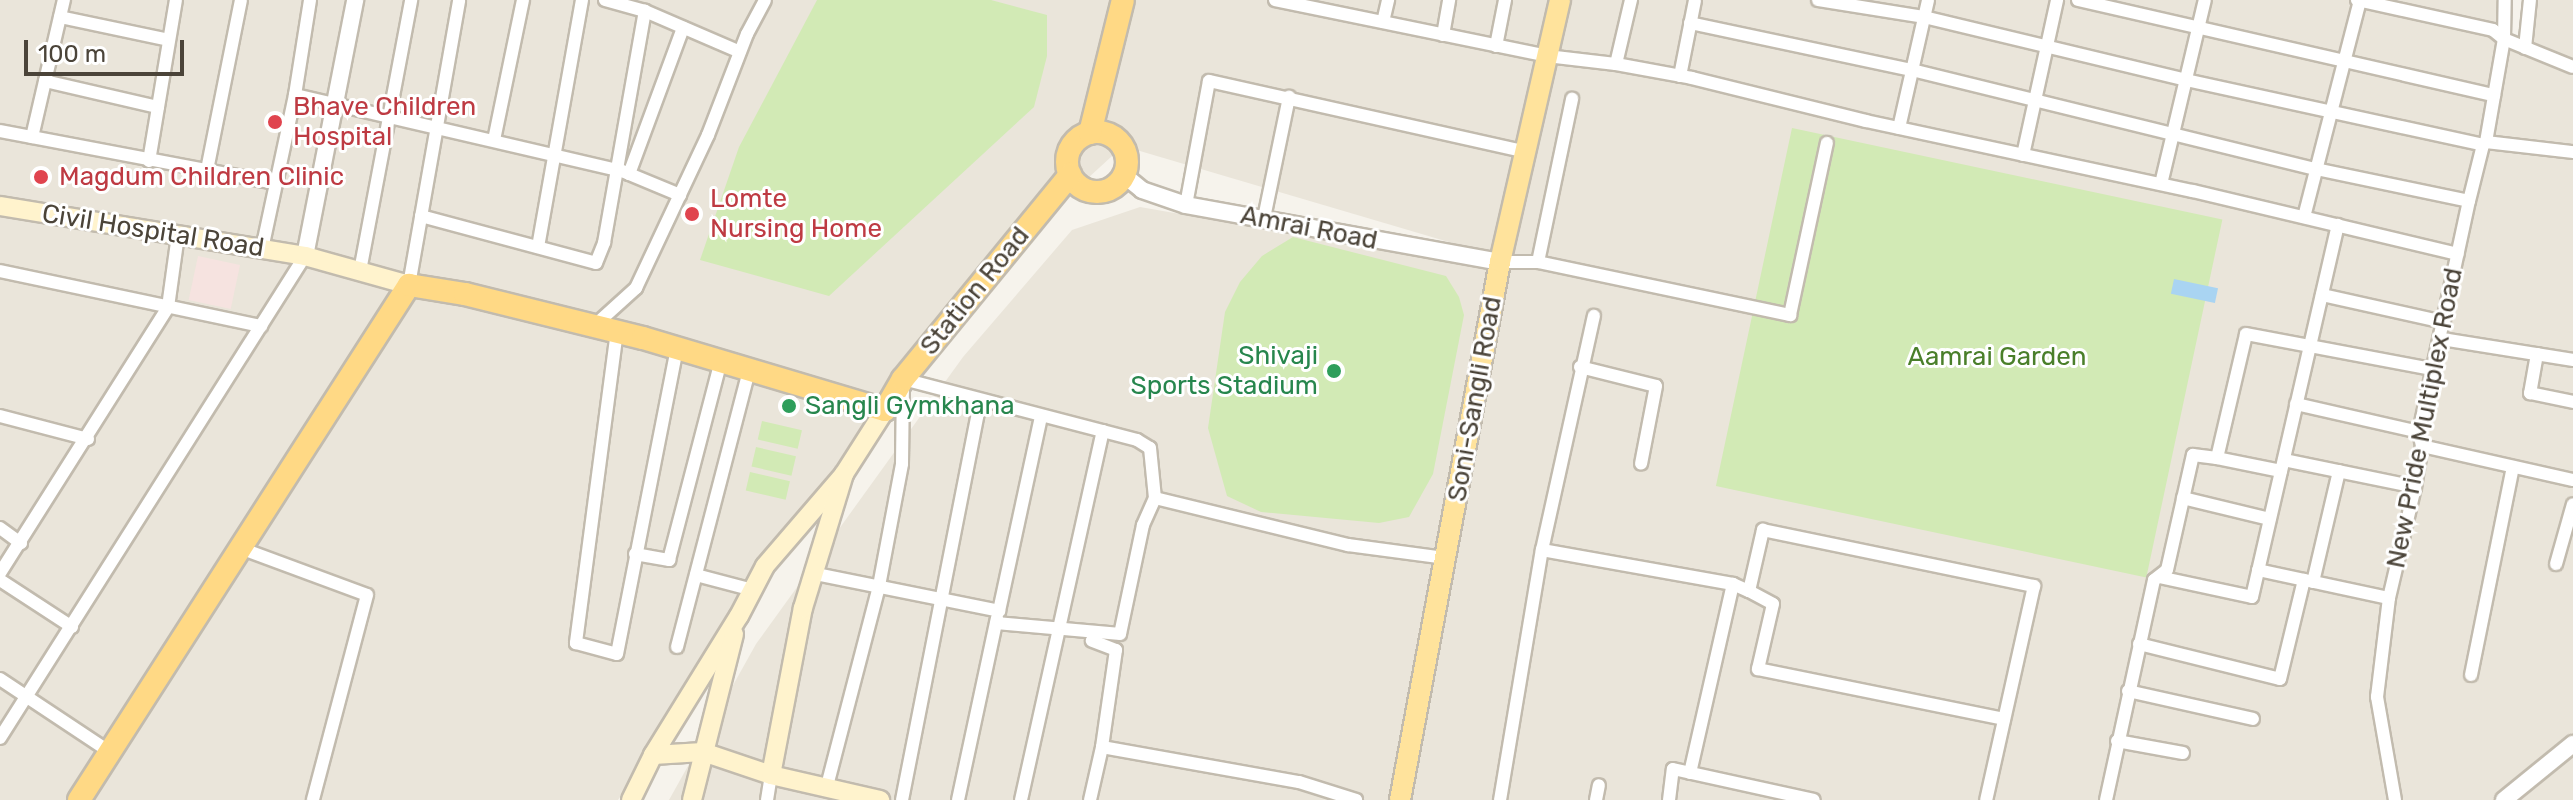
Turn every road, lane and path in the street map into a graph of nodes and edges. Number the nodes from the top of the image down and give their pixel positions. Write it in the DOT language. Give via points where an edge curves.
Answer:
graph roads {
  1 [pos="64,0"];
  2 [pos="176,0"];
  3 [pos="241,0"];
  4 [pos="310,0"];
  5 [pos="355,0"];
  6 [pos="411,0"];
  7 [pos="459,0"];
  8 [pos="523,0"];
  9 [pos="582,0"];
  10 [pos="605,0"];
  11 [pos="765,0"];
  12 [pos="1123,0"];
  13 [pos="1275,0"];
  14 [pos="1388,0"];
  15 [pos="1449,0"];
  16 [pos="1505,0"];
  17 [pos="1560,0"];
  18 [pos="1631,0"];
  19 [pos="1695,0"];
  20 [pos="1818,0"];
  21 [pos="1928,0"];
  22 [pos="2057,0"];
  23 [pos="2078,0"];
  24 [pos="2205,0"];
  25 [pos="2359,0"];
  26 [pos="2505,0"];
  27 [pos="2530,0"];
  28 [pos="1314,4"];
  29 [pos="645,11"];
  30 [pos="60,17"];
  31 [pos="1924,17"];
  32 [pos="1383,22"];
  33 [pos="1690,23"];
  34 [pos="2198,27"];
  35 [pos="683,28"];
  36 [pos="1443,35"];
  37 [pos="2504,39"];
  38 [pos="169,40"];
  39 [pos="1496,46"];
  40 [pos="2047,47"];
  41 [pos="2525,48"];
  42 [pos="740,52"];
  43 [pos="1547,56"];
  44 [pos="2344,61"];
  45 [pos="1616,64"];
  46 [pos="2573,67"];
  47 [pos="1912,70"];
  48 [pos="1680,76"];
  49 [pos="2186,80"];
  50 [pos="45,81"];
  51 [pos="295,95"];
  52 [pos="2494,95"];
  53 [pos="1289,97"];
  54 [pos="1572,99"];
  55 [pos="2033,99"];
  56 [pos="334,104"];
  57 [pos="158,107"];
  58 [pos="2331,112"];
  59 [pos="391,117"];
  60 [pos="437,127"];
  61 [pos="1899,128"];
  62 [pos="0,131"];
  63 [pos="1090,133"];
  64 [pos="2173,134"];
  65 [pos="32,137"];
  66 [pos="494,140"];
  67 [pos="1827,143"];
  68 [pos="2484,143"];
  69 [pos="1526,152"];
  70 [pos="2573,152"];
  71 [pos="555,154"];
  72 [pos="2023,155"];
  73 [pos="149,161"];
  74 [pos="615,169"];
  75 [pos="2316,169"];
  76 [pos="207,170"];
  77 [pos="629,174"];
  78 [pos="1070,175"];
  79 [pos="1125,176"];
  80 [pos="276,183"];
  81 [pos="2161,184"];
  82 [pos="680,195"];
  83 [pos="2469,201"];
  84 [pos="1186,205"];
  85 [pos="0,206"];
  86 [pos="421,216"];
  87 [pos="2304,217"];
  88 [pos="1264,218"];
  89 [pos="2338,225"];
  90 [pos="178,235"];
  91 [pos="538,247"];
  92 [pos="262,249"];
  93 [pos="2458,254"];
  94 [pos="305,256"];
  95 [pos="1500,262"];
  96 [pos="1538,262"];
  97 [pos="0,271"];
  98 [pos="360,271"];
  99 [pos="409,285"];
  100 [pos="2322,295"];
  101 [pos="168,307"];
  102 [pos="1594,316"];
  103 [pos="2444,322"];
  104 [pos="261,326"];
  105 [pos="594,326"];
  106 [pos="617,331"];
  107 [pos="2442,339"];
  108 [pos="2309,347"];
  109 [pos="677,348"];
  110 [pos="2537,354"];
  111 [pos="2573,360"];
  112 [pos="721,361"];
  113 [pos="1580,367"];
  114 [pos="2432,369"];
  115 [pos="749,370"];
  116 [pos="903,379"];
  117 [pos="980,402"];
  118 [pos="2573,402"];
  119 [pos="2296,404"];
  120 [pos="885,410"];
  121 [pos="0,416"];
  122 [pos="1041,416"];
  123 [pos="1103,431"];
  124 [pos="2419,432"];
  125 [pos="88,439"];
  126 [pos="2422,446"];
  127 [pos="2217,458"];
  128 [pos="1641,464"];
  129 [pos="2283,465"];
  130 [pos="2513,467"];
  131 [pos="2339,471"];
  132 [pos="844,474"];
  133 [pos="2573,480"];
  134 [pos="2415,487"];
  135 [pos="1155,498"];
  136 [pos="2183,498"];
  137 [pos="2573,504"];
  138 [pos="2270,519"];
  139 [pos="0,528"];
  140 [pos="21,543"];
  141 [pos="240,548"];
  142 [pos="1542,550"];
  143 [pos="635,554"];
  144 [pos="1446,558"];
  145 [pos="2556,564"];
  146 [pos="2258,570"];
  147 [pos="0,573"];
  148 [pos="816,574"];
  149 [pos="696,575"];
  150 [pos="2159,577"];
  151 [pos="0,580"];
  152 [pos="2308,581"];
  153 [pos="1733,584"];
  154 [pos="879,586"];
  155 [pos="753,590"];
  156 [pos="1749,591"];
  157 [pos="940,598"];
  158 [pos="2389,598"];
  159 [pos="739,616"];
  160 [pos="997,617"];
  161 [pos="72,627"];
  162 [pos="1058,631"];
  163 [pos="2139,644"];
  164 [pos="677,647"];
  165 [pos="2471,675"];
  166 [pos="0,679"];
  167 [pos="2128,691"];
  168 [pos="26,695"];
  169 [pos="2004,719"];
  170 [pos="2253,719"];
  171 [pos="0,738"];
  172 [pos="2117,741"];
  173 [pos="2573,744"];
  174 [pos="1102,747"];
  175 [pos="110,752"];
  176 [pos="703,752"];
  177 [pos="2183,753"];
  178 [pos="653,755"];
  179 [pos="1690,773"];
  180 [pos="771,775"];
  181 [pos="1599,785"];
  182 [pos="827,786"];
  183 [pos="79,800"];
  184 [pos="313,800"];
  185 [pos="631,800"];
  186 [pos="692,800"];
  187 [pos="767,800"];
  188 [pos="880,800"];
  189 [pos="902,800"];
  190 [pos="958,800"];
  191 [pos="1021,800"];
  192 [pos="1090,800"];
  193 [pos="1356,800"];
  194 [pos="1400,800"];
  195 [pos="1500,800"];
  196 [pos="1596,800"];
  197 [pos="1669,800"];
  198 [pos="1814,800"];
  199 [pos="1986,800"];
  200 [pos="2106,800"];
  201 [pos="2395,800"];
  202 [pos="2504,800"];
  1 -- 30 [label="street"];
  2 -- 38 [label="street"];
  3 -- 76 [label="street"];
  4 -- 51 [label="street"];
  5 -- 56 [label="street"];
  6 -- 59 [label="street"];
  7 -- 60 [label="street"];
  8 -- 66 [label="street"];
  9 -- 71 [label="street"];
  10 -- 29 [label="street"];
  11 -- 42 [label="street"];
  12 -- 63 [label="highway"];
  13 -- 28 [label="street"];
  14 -- 32 [label="street"];
  15 -- 36 [label="street"];
  16 -- 39 [label="street"];
  17 -- 43 [label="main road, Soni-Sangli Road"];
  18 -- 45 [label="street"];
  19 -- 33 [label="street"];
  20 -- 31 [label="street"];
  21 -- 31 [label="street"];
  22 -- 40 [label="street"];
  23 -- 34 [label="street"];
  24 -- 34 [label="street"];
  25 -- 37 [label="street" via="2493,30"];
  25 -- 44 [label="street"];
  26 -- 37 [label="street, New Pride Multiplex Road"];
  27 -- 41 [label="street"];
  28 -- 32 [label="street"];
  29 -- 35 [label="street"];
  29 -- 74 [label="street"];
  30 -- 38 [label="street"];
  30 -- 50 [label="street"];
  31 -- 40 [label="street"];
  31 -- 47 [label="street"];
  32 -- 36 [label="street"];
  33 -- 47 [label="street"];
  33 -- 48 [label="street"];
  34 -- 44 [label="street"];
  34 -- 49 [label="street"];
  35 -- 42 [label="street"];
  35 -- 77 [label="street"];
  36 -- 39 [label="street"];
  37 -- 41 [label="street"];
  37 -- 52 [label="street, New Pride Multiplex Road"];
  38 -- 57 [label="street"];
  39 -- 43 [label="street"];
  40 -- 49 [label="street"];
  40 -- 55 [label="street"];
  41 -- 46 [label="street"];
  42 -- 82 [label="street"];
  43 -- 45 [label="street"];
  43 -- 69 [label="main road, Soni-Sangli Road"];
  44 -- 52 [label="street"];
  44 -- 58 [label="street"];
  45 -- 48 [label="street"];
  47 -- 55 [label="street"];
  47 -- 61 [label="street"];
  48 -- 61 [label="street"];
  49 -- 58 [label="street"];
  49 -- 64 [label="street"];
  50 -- 57 [label="street"];
  50 -- 65 [label="street"];
  51 -- 56 [label="street"];
  51 -- 80 [label="street"];
  52 -- 68 [label="street, New Pride Multiplex Road"];
  53 -- 69 [label="street"];
  53 -- 84 [label="street" via="1209,81"];
  53 -- 88 [label="street"];
  54 -- 96 [label="street"];
  55 -- 64 [label="street"];
  55 -- 72 [label="street"];
  56 -- 59 [label="street"];
  56 -- 94 [label="street"];
  57 -- 73 [label="street"];
  58 -- 68 [label="street"];
  58 -- 75 [label="street"];
  59 -- 60 [label="street"];
  59 -- 98 [label="street"];
  60 -- 66 [label="street"];
  60 -- 86 [label="street"];
  61 -- 72 [label="street"];
  62 -- 65 [label="street"];
  63 -- 78 [label="highway" via="1080,137 1068,154"];
  63 -- 79 [label="highway" via="1108,134 1123,146"];
  64 -- 75 [label="street"];
  64 -- 81 [label="street"];
  65 -- 73 [label="street"];
  66 -- 71 [label="street"];
  67 -- 96 [label="street" via="1790,315"];
  68 -- 70 [label="street"];
  68 -- 83 [label="street, New Pride Multiplex Road"];
  69 -- 95 [label="main road, Soni-Sangli Road"];
  71 -- 74 [label="street"];
  71 -- 91 [label="street"];
  72 -- 81 [label="street"];
  73 -- 76 [label="street"];
  74 -- 77 [label="street"];
  74 -- 91 [label="street" via="596,263"];
  75 -- 83 [label="street"];
  75 -- 87 [label="street"];
  76 -- 80 [label="street"];
  77 -- 82 [label="street"];
  78 -- 79 [label="highway" via="1094,192 1113,188"];
  78 -- 116 [label="highway, Station Road"];
  79 -- 84 [label="street, Amrai Road" via="1142,190"];
  80 -- 92 [label="street"];
  81 -- 87 [label="street"];
  82 -- 105 [label="street" via="636,288"];
  83 -- 93 [label="street, New Pride Multiplex Road"];
  84 -- 88 [label="street, Amrai Road"];
  85 -- 90 [label="main road, Civil Hospital Road"];
  86 -- 91 [label="street"];
  86 -- 99 [label="street"];
  87 -- 89 [label="street"];
  88 -- 95 [label="street, Amrai Road"];
  89 -- 93 [label="street"];
  89 -- 100 [label="street"];
  90 -- 92 [label="main road, Civil Hospital Road"];
  90 -- 101 [label="street"];
  92 -- 94 [label="main road, Civil Hospital Road"];
  93 -- 103 [label="street, New Pride Multiplex Road"];
  94 -- 98 [label="main road, Civil Hospital Road"];
  94 -- 104 [label="street"];
  95 -- 96 [label="street"];
  95 -- 144 [label="main road, Soni-Sangli Road"];
  97 -- 101 [label="street"];
  98 -- 99 [label="main road, Civil Hospital Road"];
  99 -- 105 [label="highway"];
  99 -- 141 [label="highway"];
  100 -- 103 [label="street"];
  100 -- 108 [label="street"];
  101 -- 104 [label="street"];
  101 -- 125 [label="street"];
  102 -- 113 [label="street"];
  103 -- 107 [label="street, New Pride Multiplex Road"];
  104 -- 161 [label="street"];
  105 -- 106 [label="highway"];
  106 -- 109 [label="highway"];
  106 -- 143 [label="street" via="576,643 617,654"];
  107 -- 110 [label="street"];
  107 -- 114 [label="street, New Pride Multiplex Road"];
  108 -- 114 [label="street"];
  108 -- 119 [label="street"];
  108 -- 127 [label="street" via="2246,334"];
  109 -- 112 [label="highway"];
  109 -- 143 [label="street"];
  110 -- 111 [label="street"];
  110 -- 118 [label="street" via="2530,393"];
  112 -- 115 [label="highway"];
  112 -- 143 [label="street" via="669,560"];
  113 -- 128 [label="street" via="1656,386"];
  113 -- 142 [label="street"];
  114 -- 124 [label="street, New Pride Multiplex Road"];
  115 -- 120 [label="highway"];
  115 -- 149 [label="street"];
  116 -- 117 [label="street"];
  116 -- 120 [label="highway, Station Road"];
  116 -- 154 [label="street" via="902,464"];
  117 -- 122 [label="street"];
  117 -- 157 [label="street"];
  119 -- 124 [label="street"];
  119 -- 129 [label="street"];
  120 -- 132 [label="main road"];
  121 -- 125 [label="street"];
  122 -- 123 [label="street"];
  122 -- 160 [label="street"];
  123 -- 135 [label="street" via="1150,448"];
  123 -- 162 [label="street"];
  124 -- 126 [label="street, New Pride Multiplex Road"];
  125 -- 140 [label="street"];
  126 -- 130 [label="street"];
  126 -- 134 [label="street, New Pride Multiplex Road"];
  127 -- 129 [label="street"];
  127 -- 136 [label="street" via="2193,455"];
  129 -- 131 [label="street"];
  129 -- 138 [label="street"];
  130 -- 133 [label="street"];
  130 -- 165 [label="street"];
  131 -- 134 [label="street"];
  131 -- 152 [label="street"];
  132 -- 148 [label="main road"];
  132 -- 155 [label="main road" via="765,566"];
  134 -- 158 [label="street, New Pride Multiplex Road"];
  135 -- 144 [label="street" via="1348,545"];
  135 -- 162 [label="street" via="1143,525 1120,634"];
  136 -- 138 [label="street"];
  136 -- 150 [label="street" via="2167,570"];
  137 -- 145 [label="street"];
  138 -- 146 [label="street"];
  139 -- 140 [label="street"];
  140 -- 147 [label="street"];
  141 -- 175 [label="highway"];
  141 -- 184 [label="street" via="367,595"];
  142 -- 153 [label="street"];
  142 -- 195 [label="street"];
  144 -- 194 [label="main road, Soni-Sangli Road"];
  146 -- 150 [label="street" via="2252,597"];
  146 -- 152 [label="street"];
  148 -- 154 [label="street"];
  148 -- 180 [label="main road" via="803,608"];
  149 -- 155 [label="street"];
  149 -- 164 [label="street"];
  150 -- 163 [label="street"];
  151 -- 161 [label="street"];
  152 -- 158 [label="street"];
  152 -- 163 [label="street" via="2280,679"];
  153 -- 156 [label="street"];
  153 -- 179 [label="street"];
  154 -- 157 [label="street"];
  154 -- 182 [label="street"];
  155 -- 159 [label="main road"];
  156 -- 169 [label="street" via="1773,604 1758,669"];
  156 -- 169 [label="street" via="1763,530 2034,586"];
  157 -- 160 [label="street"];
  157 -- 189 [label="street"];
  158 -- 201 [label="street, New Pride Multiplex Road" via="2377,697"];
  159 -- 176 [label="main road"];
  159 -- 178 [label="main road"];
  160 -- 162 [label="street"];
  160 -- 190 [label="street"];
  161 -- 168 [label="street"];
  162 -- 174 [label="street" via="1116,650"];
  162 -- 191 [label="street"];
  163 -- 167 [label="street"];
  166 -- 168 [label="street"];
  167 -- 170 [label="street"];
  167 -- 172 [label="street"];
  168 -- 171 [label="street"];
  168 -- 175 [label="street"];
  169 -- 199 [label="street"];
  172 -- 177 [label="street"];
  172 -- 200 [label="street"];
  173 -- 202 [label="street"];
  174 -- 192 [label="street"];
  174 -- 193 [label="street" via="1299,782"];
  175 -- 183 [label="highway"];
  176 -- 178 [label="main road"];
  176 -- 180 [label="main road"];
  176 -- 186 [label="main road"];
  178 -- 185 [label="main road"];
  179 -- 197 [label="street" via="1673,769"];
  179 -- 198 [label="street"];
  180 -- 182 [label="main road"];
  180 -- 187 [label="street"];
  181 -- 196 [label="street"];
  182 -- 188 [label="main road"];
}
